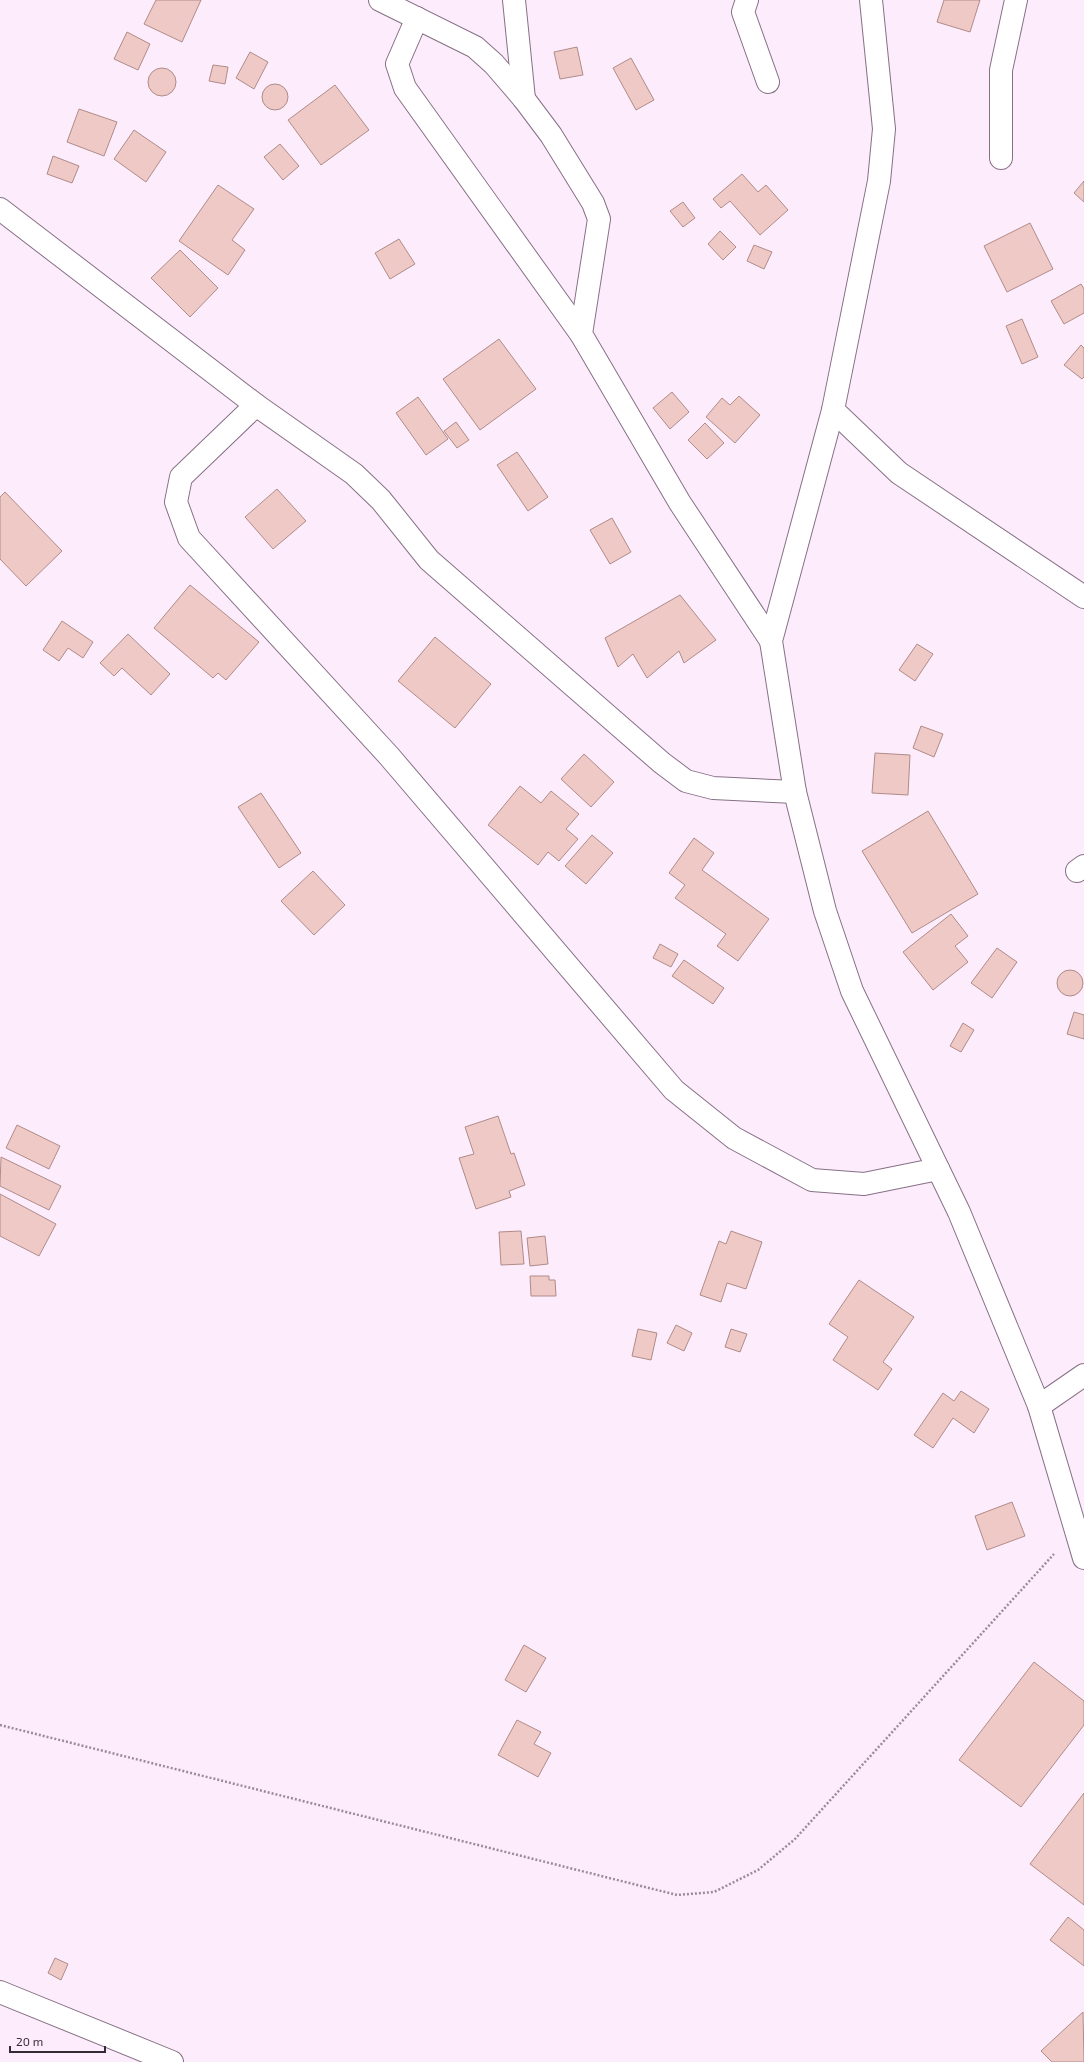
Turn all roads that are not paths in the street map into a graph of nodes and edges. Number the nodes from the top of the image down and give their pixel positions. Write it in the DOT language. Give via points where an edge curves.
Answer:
graph roads {
  1 [pos="380,0"];
  2 [pos="514,0"];
  3 [pos="747,0"];
  4 [pos="871,0"];
  5 [pos="1016,0"];
  6 [pos="417,18"];
  7 [pos="768,82"];
  8 [pos="524,99"];
  9 [pos="1001,158"];
  10 [pos="0,209"];
  11 [pos="581,334"];
  12 [pos="256,405"];
  13 [pos="833,410"];
  14 [pos="1084,597"];
  15 [pos="771,641"];
  16 [pos="795,792"];
  17 [pos="938,1168"];
  18 [pos="1084,1376"];
  19 [pos="1039,1406"];
  20 [pos="1084,1558"];
  21 [pos="0,1992"];
  22 [pos="172,2062"];
  1 -- 6 [label="street"];
  2 -- 8 [label="street"];
  3 -- 7 [label="street" via="743,12"];
  4 -- 13 [label="street" via="884,129 879,181"];
  5 -- 9 [label="street" via="1001,70"];
  6 -- 8 [label="street" via="475,46"];
  6 -- 11 [label="street" via="397,64 405,88"];
  8 -- 11 [label="street" via="556,142 593,203 599,219"];
  10 -- 12 [label="street"];
  11 -- 15 [label="street" via="680,503"];
  12 -- 16 [label="street" via="354,474 381,500 429,560 662,764 686,781 713,788"];
  12 -- 17 [label="street" via="181,478 176,502 189,538 389,756 674,1090 734,1138 812,1180 864,1184"];
  13 -- 14 [label="street" via="899,473"];
  13 -- 15 [label="street"];
  15 -- 16 [label="street"];
  16 -- 17 [label="street" via="825,911 852,991"];
  17 -- 19 [label="street" via="959,1212"];
  18 -- 19 [label="street"];
  19 -- 20 [label="street"];
  21 -- 22 [label="street"];
}
